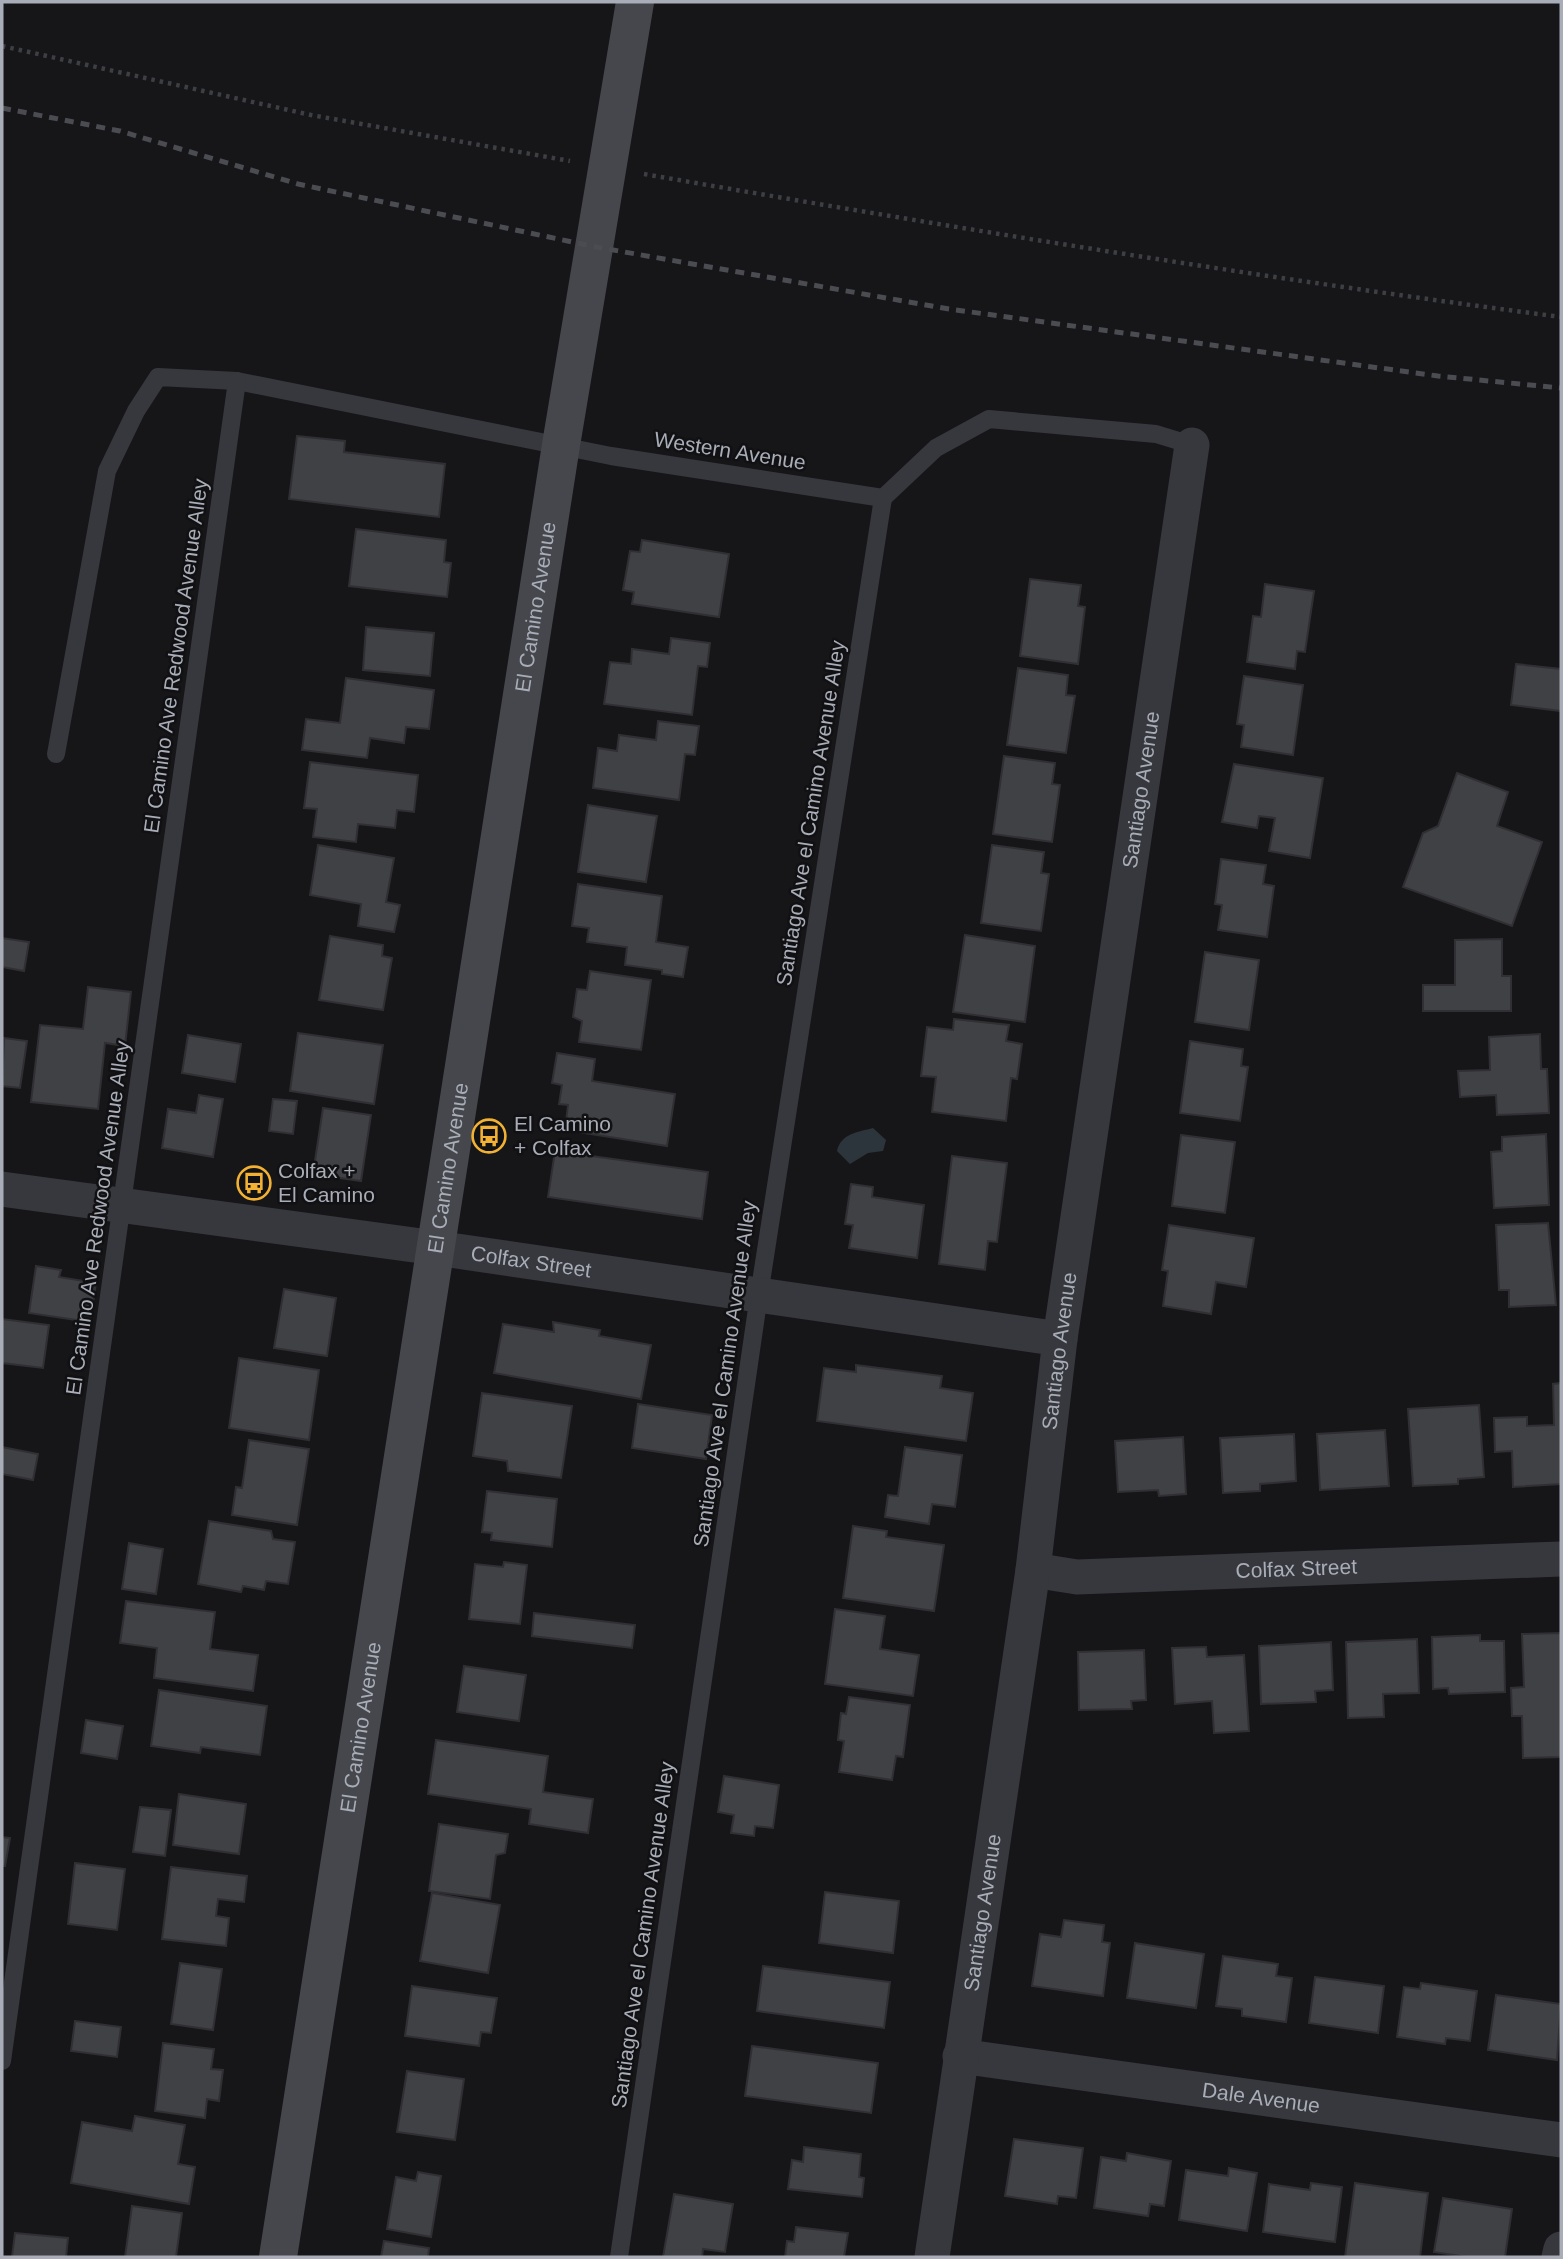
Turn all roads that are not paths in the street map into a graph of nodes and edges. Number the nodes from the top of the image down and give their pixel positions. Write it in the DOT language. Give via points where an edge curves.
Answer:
graph roads {
  1 [pos="635,2"];
  2 [pos="237,381"];
  3 [pos="561,445"];
  4 [pos="1192,445"];
  5 [pos="883,498"];
  6 [pos="56,754"];
  7 [pos="2,1189"];
  8 [pos="123,1204"];
  9 [pos="436,1248"];
  10 [pos="759,1296"];
  11 [pos="1060,1339"];
  12 [pos="1561,1559"];
  13 [pos="1033,1570"];
  14 [pos="960,2056"];
  15 [pos="2,2061"];
  16 [pos="1561,2140"];
  17 [pos="1561,2249"];
  18 [pos="278,2257"];
  19 [pos="619,2257"];
  20 [pos="932,2257"];
  21 [pos="1559,2257"];
  1 -- 3 [label="main road, El Camino Avenue"];
  2 -- 3 [label="lane, Western Avenue"];
  2 -- 6 [label="lane, Western Avenue" via="158,377 118,447 107,471"];
  2 -- 8 [label="lane, El Camino Ave Redwood Avenue Alley"];
  3 -- 5 [label="lane, Western Avenue"];
  3 -- 9 [label="main road, El Camino Avenue"];
  4 -- 5 [label="lane" via="1156,434 989,419 936,448"];
  4 -- 11 [label="street, Santiago Avenue"];
  5 -- 10 [label="lane, Santiago Ave el Camino Avenue Alley"];
  7 -- 8 [label="street, Colfax Street"];
  8 -- 9 [label="street, Colfax Street"];
  8 -- 15 [label="lane, El Camino Ave Redwood Avenue Alley"];
  9 -- 10 [label="street, Colfax Street"];
  9 -- 18 [label="main road, El Camino Avenue"];
  10 -- 11 [label="street, Colfax Street"];
  10 -- 19 [label="lane, Santiago Ave el Camino Avenue Alley"];
  11 -- 13 [label="street, Santiago Avenue"];
  12 -- 13 [label="street, Colfax Street" via="1077,1577"];
  13 -- 14 [label="street, Santiago Avenue"];
  14 -- 16 [label="street, Dale Avenue"];
  14 -- 20 [label="street, Santiago Avenue"];
  17 -- 21 [label="street"];
}
